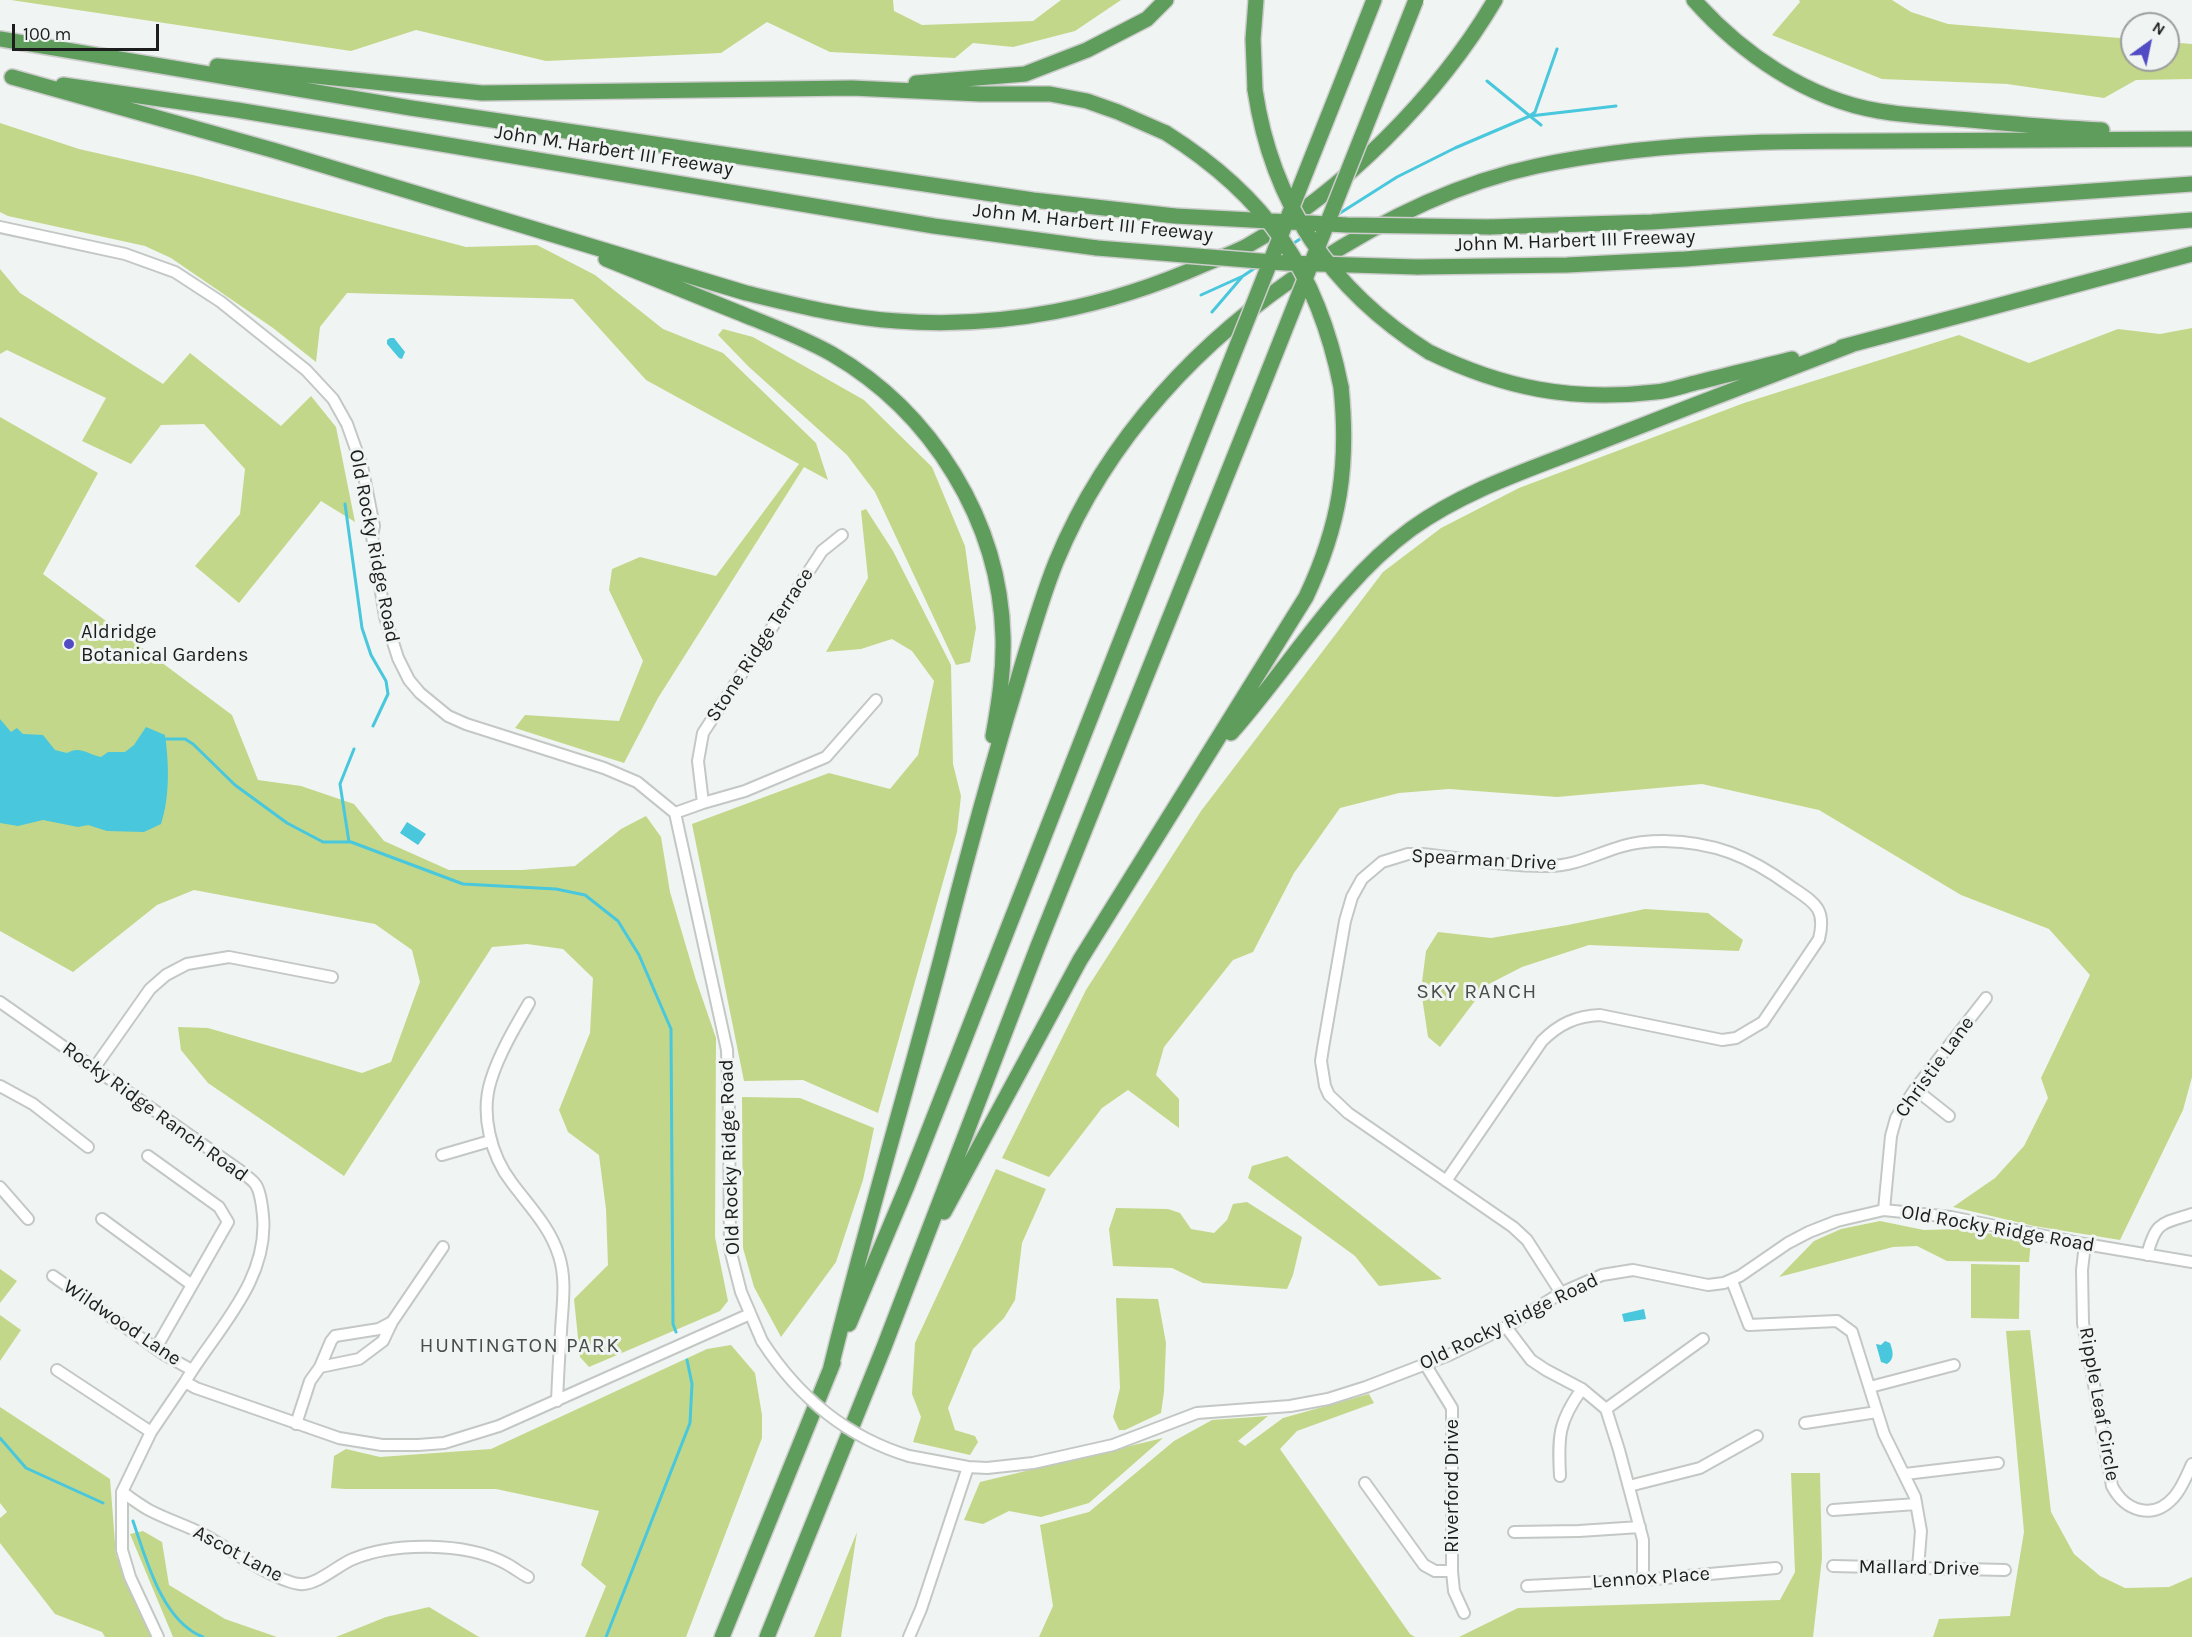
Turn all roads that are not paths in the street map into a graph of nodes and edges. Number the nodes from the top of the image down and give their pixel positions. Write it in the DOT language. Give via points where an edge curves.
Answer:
graph roads {
  1 [pos="1166,0"];
  2 [pos="1256,0"];
  3 [pos="1374,0"];
  4 [pos="1416,0"];
  5 [pos="1495,0"];
  6 [pos="1694,0"];
  7 [pos="0,39"];
  8 [pos="85,53"];
  9 [pos="6,76"];
  10 [pos="852,88"];
  11 [pos="2192,137"];
  12 [pos="2192,184"];
  13 [pos="2192,220"];
  14 [pos="0,227"];
  15 [pos="531,228"];
  16 [pos="2192,254"];
  17 [pos="1851,345"];
  18 [pos="842,535"];
  19 [pos="876,700"];
  20 [pos="1205,762"];
  21 [pos="703,803"];
  22 [pos="981,807"];
  23 [pos="675,813"];
  24 [pos="332,977"];
  25 [pos="1986,998"];
  26 [pos="0,1002"];
  27 [pos="529,1003"];
  28 [pos="95,1068"];
  29 [pos="0,1086"];
  30 [pos="1915,1089"];
  31 [pos="1949,1116"];
  32 [pos="490,1141"];
  33 [pos="88,1146"];
  34 [pos="442,1155"];
  35 [pos="148,1156"];
  36 [pos="1446,1181"];
  37 [pos="0,1187"];
  38 [pos="1884,1210"];
  39 [pos="2192,1214"];
  40 [pos="28,1219"];
  41 [pos="102,1219"];
  42 [pos="2085,1244"];
  43 [pos="443,1247"];
  44 [pos="2148,1255"];
  45 [pos="2192,1262"];
  46 [pos="53,1276"];
  47 [pos="910,1276"];
  48 [pos="1732,1281"];
  49 [pos="192,1285"];
  50 [pos="1561,1293"];
  51 [pos="750,1314"];
  52 [pos="392,1322"];
  53 [pos="1506,1327"];
  54 [pos="1703,1339"];
  55 [pos="156,1348"];
  56 [pos="1425,1364"];
  57 [pos="1954,1365"];
  58 [pos="320,1367"];
  59 [pos="57,1370"];
  60 [pos="192,1370"];
  61 [pos="830,1371"];
  62 [pos="185,1382"];
  63 [pos="1870,1387"];
  64 [pos="1582,1389"];
  65 [pos="557,1401"];
  66 [pos="1606,1409"];
  67 [pos="1877,1412"];
  68 [pos="1805,1423"];
  69 [pos="297,1424"];
  70 [pos="151,1432"];
  71 [pos="1757,1436"];
  72 [pos="1998,1463"];
  73 [pos="2192,1464"];
  74 [pos="968,1467"];
  75 [pos="1905,1474"];
  76 [pos="1560,1476"];
  77 [pos="1365,1484"];
  78 [pos="1629,1486"];
  79 [pos="122,1492"];
  80 [pos="1916,1504"];
  81 [pos="1833,1510"];
  82 [pos="1640,1527"];
  83 [pos="1514,1532"];
  84 [pos="1833,1566"];
  85 [pos="1776,1568"];
  86 [pos="1918,1568"];
  87 [pos="1452,1570"];
  88 [pos="2006,1570"];
  89 [pos="528,1578"];
  90 [pos="1643,1580"];
  91 [pos="1527,1586"];
  92 [pos="1464,1613"];
  93 [pos="158,1637"];
  94 [pos="722,1637"];
  95 [pos="767,1637"];
  96 [pos="909,1637"];
  1 -- 10 [label="highway" via="1147,19 1087,50 1025,74"];
  2 -- 17 [label="highway, bridge" via="1252,39 1259,116 1271,161 1292,208 1324,261 1367,307 1429,352 1516,386 1600,397 1657,392"];
  3 -- 61 [label="highway, bridge" via="907,1186"];
  4 -- 47 [label="highway, bridge"];
  5 -- 15 [label="highway" via="1454,60 1405,118 1328,192 1246,246 1167,281 1080,307 986,321 932,323 863,318 804,308"];
  6 -- 11 [label="highway" via="1725,34 1768,66 1852,105 1924,116"];
  7 -- 8 [label="highway, John M. Harbert III Freeway"];
  8 -- 10 [label="highway" via="482,93"];
  8 -- 12 [label="highway, John M. Harbert III Freeway, bridge" via="411,108 1033,200 1175,216 1489,227 1652,222"];
  9 -- 13 [label="highway, John M. Harbert III Freeway, bridge" via="237,110 934,226 1097,248 1285,263 1417,267 1684,260"];
  9 -- 15 [label="highway" via="276,151"];
  10 -- 20 [label="highway, bridge" via="1050,94 1118,112 1166,133 1240,188 1267,218 1311,287 1324,319 1341,387 1345,428 1342,479 1333,527 1306,597"];
  11 -- 22 [label="highway" via="1752,141 1628,150 1532,167 1459,190 1349,242 1280,287 1202,351 1139,422 1100,477 1067,538 1037,613"];
  14 -- 23 [label="street, Old Rocky Ridge Road" via="125,254 175,272 221,302 306,370 333,399 362,466 374,526 372,536 384,617 409,680 448,716 482,731 638,782"];
  15 -- 22 [label="highway" via="832,354 898,404 939,451 959,481 984,534 1001,610 1000,698"];
  16 -- 17 [label="highway"];
  17 -- 20 [label="highway" via="1451,504 1411,530 1345,591 1252,710"];
  18 -- 21 [label="street, Stone Ridge Terrace" via="822,551 703,733 698,760"];
  19 -- 21 [label="street" via="826,758 745,791"];
  20 -- 47 [label="highway" via="1080,960"];
  21 -- 23 [label="street"];
  22 -- 61 [label="highway"];
  23 -- 51 [label="street, Old Rocky Ridge Road" via="727,1050 730,1249"];
  24 -- 28 [label="street" via="229,957 187,964 166,975 150,990"];
  25 -- 30 [label="street, Christie Lane"];
  26 -- 28 [label="street, Rocky Ridge Ranch Road"];
  27 -- 32 [label="street" via="491,1080 487,1100"];
  28 -- 60 [label="street, Rocky Ridge Ranch Road" via="256,1185 264,1226 257,1268"];
  29 -- 33 [label="street" via="33,1104"];
  30 -- 31 [label="street"];
  30 -- 38 [label="street, Christie Lane" via="1893,1126"];
  32 -- 34 [label="street"];
  32 -- 65 [label="street" via="510,1181 540,1216 560,1257 564,1284"];
  35 -- 49 [label="street" via="219,1207 228,1222"];
  36 -- 36 [label="street, Spearman Drive" via="1337,1104 1325,1086 1321,1061 1345,921 1357,887 1372,868 1408,854 1558,866 1634,843 1692,843 1743,856 1816,904 1821,912 1819,939 1762,1022 1736,1038 1722,1040 1600,1015 1564,1023 1542,1041"];
  36 -- 50 [label="street, Spearman Drive" via="1527,1240"];
  37 -- 40 [label="street"];
  38 -- 42 [label="street, Old Rocky Ridge Road" via="1951,1217"];
  38 -- 48 [label="street, Old Rocky Ridge Road" via="1809,1232"];
  39 -- 44 [label="street" via="2160,1226"];
  41 -- 49 [label="street"];
  42 -- 44 [label="street, Old Rocky Ridge Road"];
  42 -- 73 [label="street, Ripple Leaf Circle" via="2083,1323 2112,1486 2122,1502 2131,1507 2156,1509 2177,1493"];
  43 -- 52 [label="street"];
  44 -- 45 [label="street, Old Rocky Ridge Road"];
  46 -- 55 [label="street, Wildwood Lane"];
  47 -- 95 [label="highway"];
  48 -- 50 [label="street, Old Rocky Ridge Road" via="1708,1285 1643,1271 1621,1271"];
  48 -- 63 [label="street" via="1749,1325 1837,1321 1852,1332"];
  49 -- 55 [label="street"];
  50 -- 53 [label="street, Old Rocky Ridge Road"];
  51 -- 65 [label="street"];
  51 -- 74 [label="street, Old Rocky Ridge Road, bridge" via="762,1341 793,1383 832,1418 868,1440 909,1456"];
  52 -- 58 [label="street" via="372,1351 359,1359"];
  52 -- 58 [label="street" via="379,1329 336,1336"];
  53 -- 56 [label="street, Old Rocky Ridge Road"];
  53 -- 64 [label="street" via="1531,1360"];
  54 -- 66 [label="street"];
  55 -- 60 [label="street, Wildwood Lane"];
  56 -- 74 [label="street, Old Rocky Ridge Road" via="1305,1404 1197,1413 1082,1453 1012,1466"];
  56 -- 87 [label="street, Riverford Drive" via="1452,1408"];
  57 -- 63 [label="street"];
  58 -- 69 [label="street" via="310,1381"];
  59 -- 70 [label="street"];
  60 -- 62 [label="street, Rocky Ridge Ranch Road"];
  61 -- 94 [label="highway"];
  62 -- 69 [label="street"];
  62 -- 70 [label="street, Rocky Ridge Ranch Road"];
  63 -- 67 [label="street"];
  64 -- 66 [label="street"];
  64 -- 76 [label="street" via="1561,1425"];
  65 -- 69 [label="street" via="464,1438 418,1445 361,1442"];
  66 -- 78 [label="street"];
  67 -- 68 [label="street"];
  67 -- 75 [label="street"];
  70 -- 79 [label="street, Rocky Ridge Ranch Road"];
  71 -- 78 [label="street" via="1700,1468"];
  72 -- 75 [label="street"];
  74 -- 96 [label="street"];
  75 -- 80 [label="street"];
  77 -- 87 [label="street" via="1424,1565 1435,1571"];
  78 -- 82 [label="street"];
  79 -- 89 [label="street, Ascot Lane" via="278,1577 299,1584 310,1583 373,1552 409,1547 476,1552 504,1562"];
  79 -- 93 [label="street" via="122,1550"];
  80 -- 81 [label="street"];
  80 -- 86 [label="street" via="1921,1531"];
  82 -- 83 [label="street"];
  82 -- 90 [label="street"];
  84 -- 86 [label="street, Mallard Drive"];
  85 -- 90 [label="street, Lennox Place"];
  86 -- 88 [label="street, Mallard Drive"];
  87 -- 92 [label="street, Riverford Drive" via="1454,1591"];
  90 -- 91 [label="street, Lennox Place"];
}
